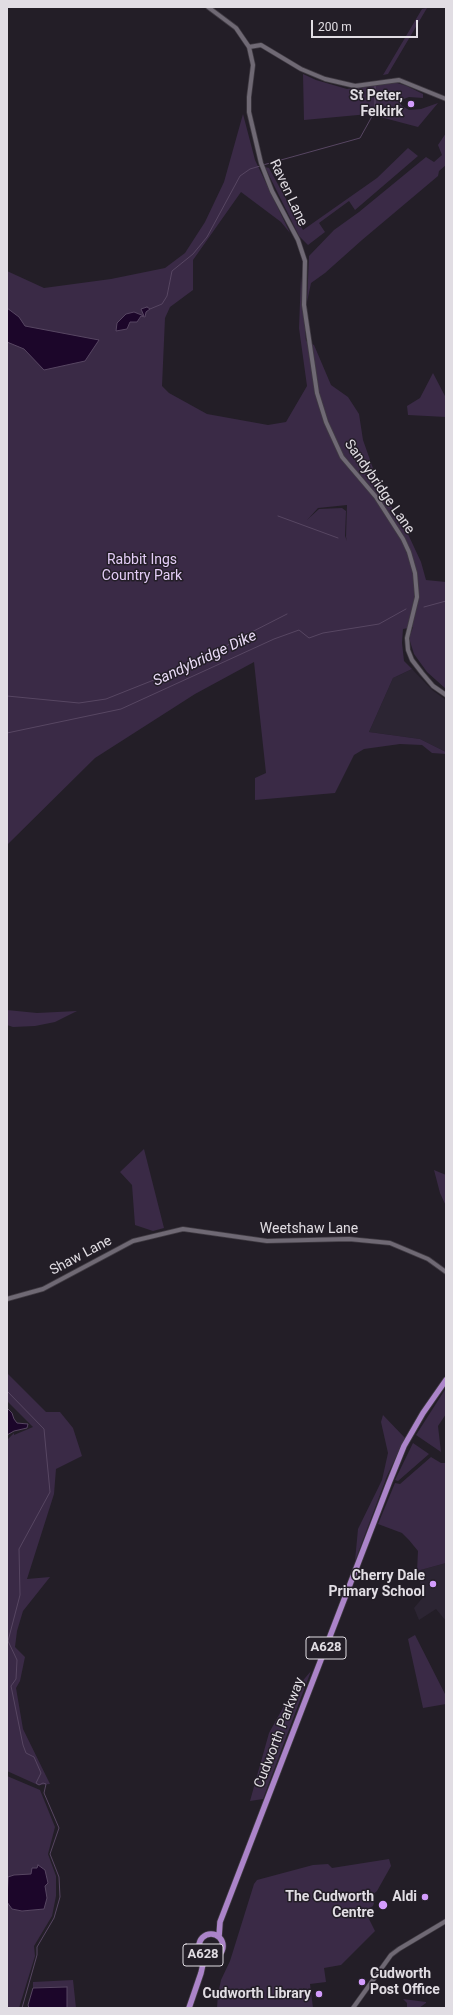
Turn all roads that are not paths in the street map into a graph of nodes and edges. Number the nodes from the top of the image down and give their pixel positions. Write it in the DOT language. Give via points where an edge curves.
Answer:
graph roads {
  1 [pos="208,7"];
  2 [pos="249,47"];
  3 [pos="446,99"];
  4 [pos="303,253"];
  5 [pos="446,695"];
  6 [pos="166,1232"];
  7 [pos="446,1272"];
  8 [pos="7,1300"];
  9 [pos="446,1380"];
  10 [pos="446,1921"];
  11 [pos="220,1922"];
  12 [pos="208,1935"];
  13 [pos="219,1937"];
  14 [pos="201,1953"];
  15 [pos="213,1958"];
  16 [pos="201,1973"];
  17 [pos="189,2008"];
  18 [pos="353,2008"];
  1 -- 2 [label="street" via="236,28"];
  2 -- 3 [label="street" via="261,45 301,69 337,82 355,86 399,80"];
  2 -- 4 [label="street, Raven Lane" via="253,65 249,112 261,163"];
  4 -- 5 [label="street, Sandybridge Lane" via="306,269 304,305 307,332 317,393 327,424 342,457 376,497 409,552 415,573 417,598 407,638 408,650 422,673 433,686"];
  6 -- 7 [label="street, Weetshaw Lane" via="198,1230 247,1240 267,1241 367,1240 390,1243 428,1259"];
  6 -- 8 [label="street, Shaw Lane" via="133,1241 43,1289"];
  9 -- 11 [label="highway, Cudworth Parkway / A628" via="404,1446"];
  10 -- 18 [label="street" via="391,1955"];
  11 -- 12 [label="highway, Cudworth Parkway / A628"];
  11 -- 13 [label="highway, Cudworth Parkway / A628"];
  12 -- 13 [label="highway, A628"];
  12 -- 14 [label="highway, A628" via="202,1938 199,1944"];
  13 -- 15 [label="highway, A628" via="222,1948"];
  14 -- 15 [label="highway, A628"];
  14 -- 16 [label="highway, A628"];
  15 -- 16 [label="highway, A628"];
  16 -- 17 [label="highway, A628"];
}
